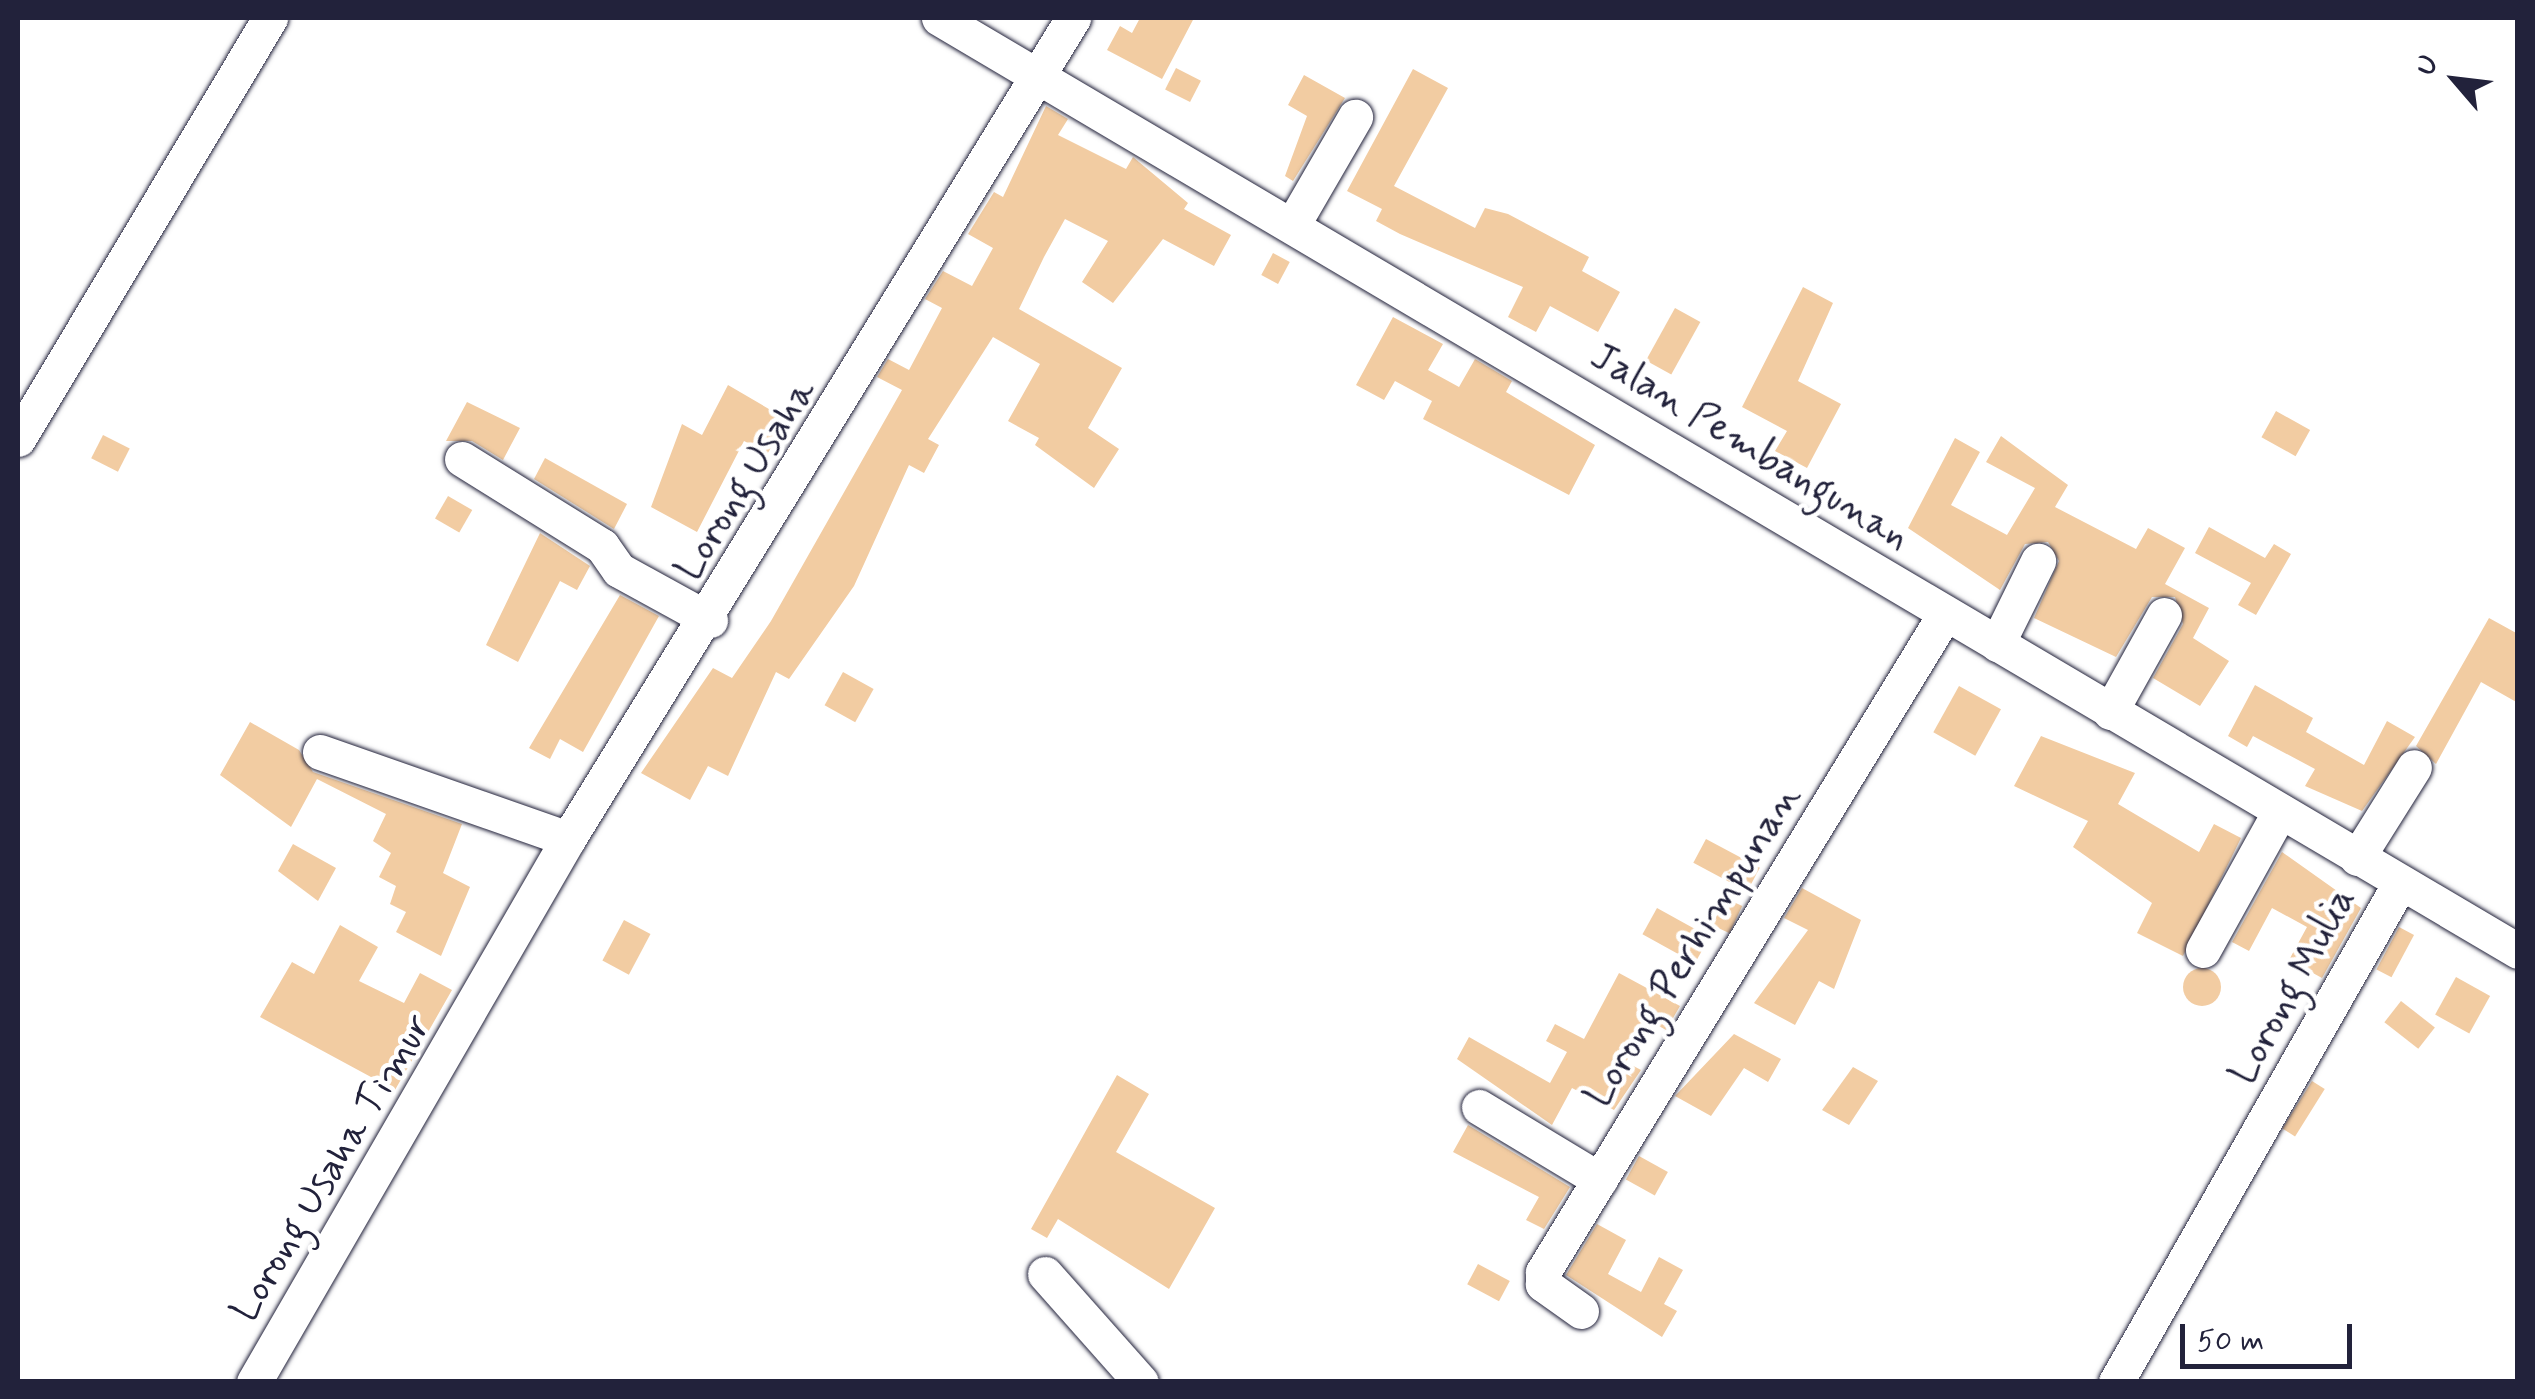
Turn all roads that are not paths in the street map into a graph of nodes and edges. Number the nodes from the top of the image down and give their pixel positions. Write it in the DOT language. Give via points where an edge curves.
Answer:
graph roads {
  1 [pos="270,18"];
  2 [pos="938,18"];
  3 [pos="1073,18"];
  4 [pos="1038,78"];
  5 [pos="1355,116"];
  6 [pos="1293,224"];
  7 [pos="18,439"];
  8 [pos="462,459"];
  9 [pos="2038,561"];
  10 [pos="1946,614"];
  11 [pos="2164,615"];
  12 [pos="710,620"];
  13 [pos="1996,644"];
  14 [pos="2110,712"];
  15 [pos="320,752"];
  16 [pos="2414,768"];
  17 [pos="2280,812"];
  18 [pos="568,839"];
  19 [pos="2357,858"];
  20 [pos="2400,882"];
  21 [pos="2203,950"];
  22 [pos="2518,952"];
  23 [pos="487,992"];
  24 [pos="1479,1108"];
  25 [pos="1600,1180"];
  26 [pos="1045,1274"];
  27 [pos="1581,1311"];
  28 [pos="254,1382"];
  29 [pos="1141,1382"];
  30 [pos="2116,1382"];
  1 -- 7 [label="street"];
  2 -- 4 [label="street, Jalan Pembangunan"];
  3 -- 4 [label="street, Lorong Usaha"];
  4 -- 6 [label="street, Jalan Pembangunan"];
  4 -- 12 [label="street, Lorong Usaha"];
  5 -- 6 [label="street"];
  6 -- 10 [label="street, Jalan Pembangunan"];
  8 -- 12 [label="street" via="602,546 618,570"];
  9 -- 13 [label="street"];
  10 -- 13 [label="street, Jalan Pembangunan"];
  10 -- 25 [label="street, Lorong Perhimpunan"];
  11 -- 14 [label="street"];
  12 -- 18 [label="street, Lorong Usaha"];
  13 -- 14 [label="street, Jalan Pembangunan"];
  14 -- 17 [label="street, Jalan Pembangunan"];
  15 -- 18 [label="street"];
  16 -- 19 [label="street"];
  17 -- 19 [label="street, Jalan Pembangunan"];
  17 -- 21 [label="street"];
  18 -- 23 [label="street, Lorong Usaha"];
  19 -- 20 [label="street, Jalan Pembangunan"];
  20 -- 22 [label="street, Jalan Pembangunan"];
  20 -- 30 [label="street, Lorong Mulia"];
  23 -- 28 [label="street, Lorong Usaha Timur"];
  24 -- 25 [label="street"];
  25 -- 27 [label="street, Lorong Perhimpunan" via="1542,1278"];
  26 -- 29 [label="street"];
}
